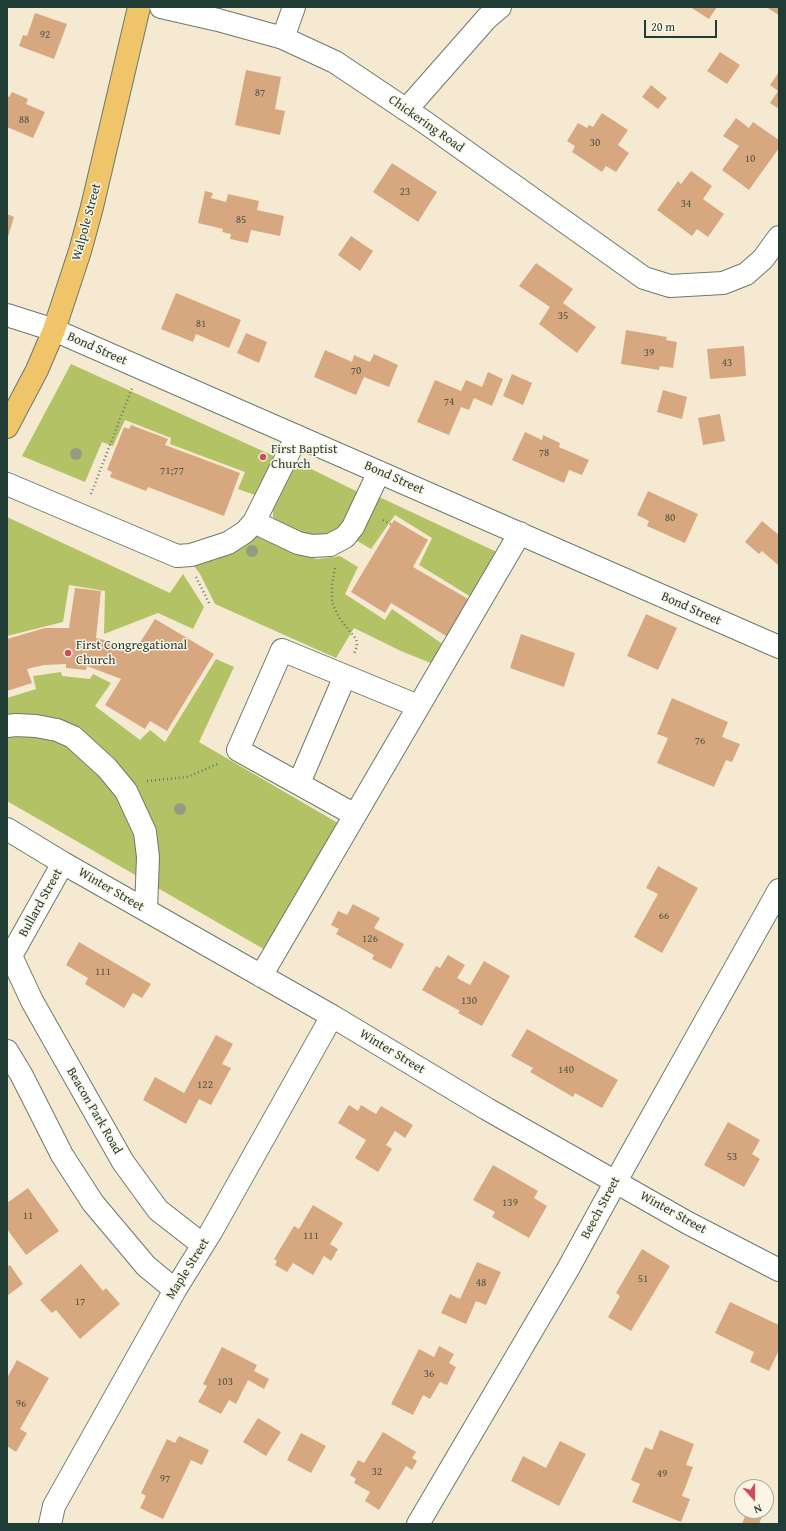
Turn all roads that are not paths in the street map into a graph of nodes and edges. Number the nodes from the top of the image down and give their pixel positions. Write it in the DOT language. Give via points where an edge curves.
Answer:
graph roads {
  1 [pos="139,7"];
  2 [pos="161,7"];
  3 [pos="294,7"];
  4 [pos="500,7"];
  5 [pos="283,38"];
  6 [pos="406,110"];
  7 [pos="779,237"];
  8 [pos="7,315"];
  9 [pos="54,330"];
  10 [pos="7,427"];
  11 [pos="297,436"];
  12 [pos="379,472"];
  13 [pos="7,484"];
  14 [pos="254,522"];
  15 [pos="520,533"];
  16 [pos="779,647"];
  17 [pos="345,676"];
  18 [pos="418,706"];
  19 [pos="7,726"];
  20 [pos="299,784"];
  21 [pos="355,814"];
  22 [pos="7,829"];
  23 [pos="63,863"];
  24 [pos="779,890"];
  25 [pos="146,910"];
  26 [pos="9,960"];
  27 [pos="261,976"];
  28 [pos="332,1016"];
  29 [pos="7,1051"];
  30 [pos="615,1181"];
  31 [pos="203,1245"];
  32 [pos="779,1270"];
  33 [pos="175,1290"];
  34 [pos="50,1524"];
  35 [pos="418,1524"];
  1 -- 9 [label="main road, Walpole Street" via="92,206"];
  2 -- 5 [label="street, Chickering Road"];
  3 -- 5 [label="street"];
  4 -- 6 [label="street" via="487,18"];
  5 -- 6 [label="street, Chickering Road" via="335,62"];
  6 -- 7 [label="street, Chickering Road" via="644,278 670,286 723,283 746,274 763,259"];
  8 -- 9 [label="street, Bond Street"];
  9 -- 10 [label="main road, Walpole Street" via="37,370"];
  9 -- 11 [label="street, Bond Street"];
  11 -- 12 [label="street, Bond Street"];
  11 -- 14 [label="street"];
  12 -- 14 [label="street" via="353,527 345,537 333,544 312,546 298,543"];
  12 -- 15 [label="street, Bond Street"];
  13 -- 14 [label="street" via="177,556 191,556 228,543 245,532"];
  15 -- 16 [label="street, Bond Street"];
  15 -- 18 [label="street"];
  17 -- 18 [label="street"];
  17 -- 20 [label="street"];
  17 -- 20 [label="street" via="282,650 239,750"];
  18 -- 21 [label="street"];
  19 -- 25 [label="street" via="36,726 57,730 73,737 107,768 126,791 145,832 148,857"];
  20 -- 21 [label="street"];
  21 -- 27 [label="street"];
  22 -- 23 [label="street, Winter Street"];
  23 -- 25 [label="street, Winter Street"];
  23 -- 26 [label="street, Bullard Street"];
  24 -- 30 [label="street, Beech Street"];
  25 -- 27 [label="street, Winter Street"];
  26 -- 31 [label="street, Beacon Park Road" via="123,1162 158,1210"];
  27 -- 28 [label="street, Winter Street"];
  28 -- 30 [label="street, Winter Street" via="487,1109"];
  28 -- 31 [label="street, Maple Street"];
  29 -- 33 [label="street" via="62,1155 93,1203 146,1266"];
  30 -- 32 [label="street, Winter Street" via="688,1223"];
  30 -- 35 [label="street, Beech Street" via="568,1269"];
  31 -- 33 [label="street, Maple Street"];
  33 -- 34 [label="street, Maple Street" via="54,1506"];
}
